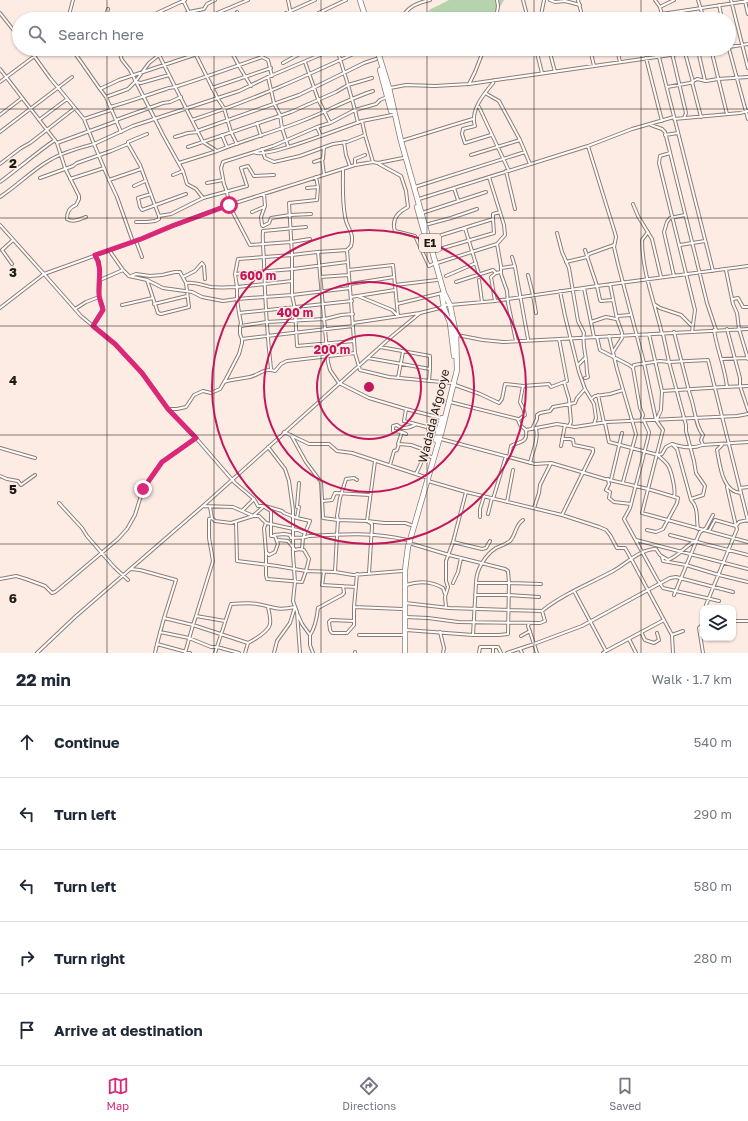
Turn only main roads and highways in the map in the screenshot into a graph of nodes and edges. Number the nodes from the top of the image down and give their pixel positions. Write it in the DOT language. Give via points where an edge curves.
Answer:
graph roads {
  1 [pos="362,0"];
  2 [pos="365,12"];
  3 [pos="376,56"];
  4 [pos="377,56"];
  5 [pos="387,89"];
  6 [pos="434,264"];
  7 [pos="447,307"];
  8 [pos="453,384"];
  9 [pos="426,479"];
  10 [pos="408,542"];
  11 [pos="404,653"];
  1 -- 2 [label="highway"];
  3 -- 5 [label="highway, Wadada Afgooye / E1"];
  4 -- 5 [label="highway, Wadada Afgooye / E1"];
  5 -- 6 [label="highway, Wadada Afgooye / E1"];
  5 -- 6 [label="highway, Wadada Afgooye / E1" via="403,158"];
  6 -- 7 [label="highway, Wadada Afgooye / E1"];
  6 -- 7 [label="highway, Wadada Afgooye / E1"];
  7 -- 8 [label="highway, Wadada Afgooye / E1" via="454,360"];
  7 -- 8 [label="highway, Wadada Afgooye / E1" via="456,334 457,360"];
  8 -- 9 [label="highway, Wadada Afgooye / E1"];
  8 -- 9 [label="highway, Wadada Afgooye / E1" via="429,456"];
  9 -- 10 [label="highway, Wadada Afgooye / E1"];
  9 -- 10 [label="highway, Wadada Afgooye / E1"];
  10 -- 11 [label="highway, Wadada Afgooye / E1" via="404,586"];
  10 -- 11 [label="highway, Wadada Afgooye / E1" via="402,571"];
}
